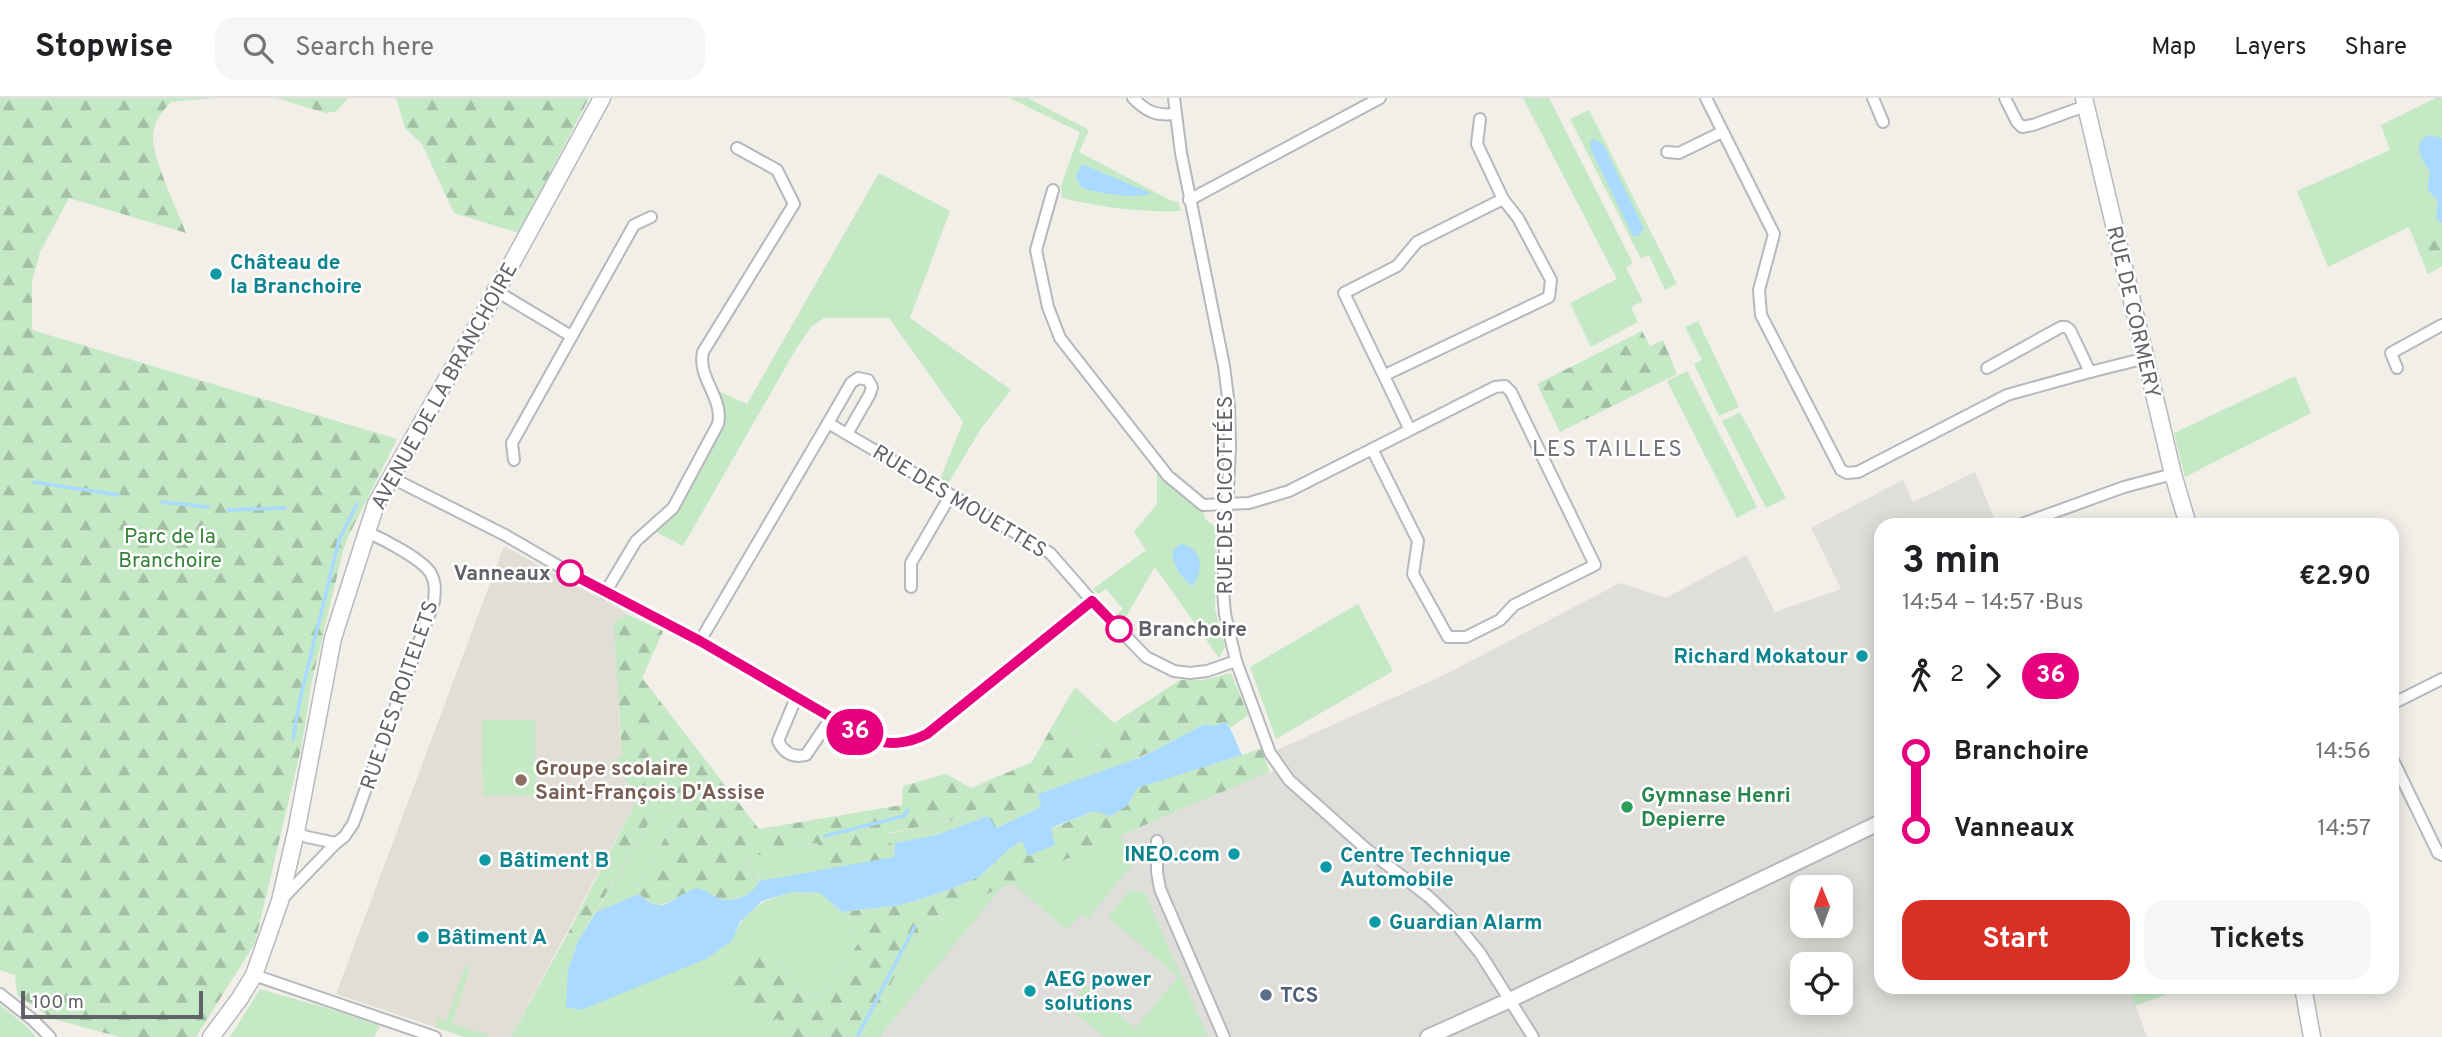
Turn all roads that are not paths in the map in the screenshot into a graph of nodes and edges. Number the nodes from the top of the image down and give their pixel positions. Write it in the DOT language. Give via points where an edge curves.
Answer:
graph roads {
  1 [pos="602,98"];
  2 [pos="1133,98"];
  3 [pos="1174,98"];
  4 [pos="1380,98"];
  5 [pos="1706,98"];
  6 [pos="1873,98"];
  7 [pos="2005,98"];
  8 [pos="2084,102"];
  9 [pos="1175,114"];
  10 [pos="1480,119"];
  11 [pos="1883,122"];
  12 [pos="1722,132"];
  13 [pos="737,148"];
  14 [pos="1667,152"];
  15 [pos="1053,190"];
  16 [pos="1503,199"];
  17 [pos="1189,200"];
  18 [pos="651,217"];
  19 [pos="494,290"];
  20 [pos="2442,325"];
  21 [pos="571,335"];
  22 [pos="2146,358"];
  23 [pos="1987,368"];
  24 [pos="2397,368"];
  25 [pos="2090,372"];
  26 [pos="1385,375"];
  27 [pos="828,423"];
  28 [pos="1410,430"];
  29 [pos="847,434"];
  30 [pos="1373,449"];
  31 [pos="514,460"];
  32 [pos="2173,474"];
  33 [pos="392,478"];
  34 [pos="950,496"];
  35 [pos="1228,505"];
  36 [pos="2038,518"];
  37 [pos="2186,518"];
  38 [pos="367,532"];
  39 [pos="911,587"];
  40 [pos="605,593"];
  41 [pos="1092,601"];
  42 [pos="700,641"];
  43 [pos="1236,661"];
  44 [pos="2442,679"];
  45 [pos="796,698"];
  46 [pos="2399,700"];
  47 [pos="831,718"];
  48 [pos="2399,772"];
  49 [pos="1874,825"];
  50 [pos="296,832"];
  51 [pos="1157,841"];
  52 [pos="336,842"];
  53 [pos="2442,855"];
  54 [pos="280,901"];
  55 [pos="254,975"];
  56 [pos="0,994"];
  57 [pos="2304,994"];
  58 [pos="1510,1000"];
  59 [pos="427,1036"];
  60 [pos="50,1037"];
  61 [pos="211,1037"];
  62 [pos="1224,1037"];
  63 [pos="1428,1037"];
  64 [pos="1533,1037"];
  65 [pos="2312,1037"];
  1 -- 19 [label="main road, AVENUE DE LA BRANCHOIRE"];
  2 -- 9 [label="street" via="1151,113"];
  3 -- 9 [label="street, RUE DES CICOTTÉES"];
  4 -- 17 [label="street"];
  5 -- 12 [label="street"];
  6 -- 11 [label="street"];
  7 -- 8 [label="street" via="2022,127"];
  8 -- 22 [label="main road, RUE DE CORMERY"];
  9 -- 17 [label="street, RUE DES CICOTTÉES"];
  10 -- 16 [label="street" via="1477,144"];
  12 -- 14 [label="street" via="1679,153"];
  12 -- 25 [label="street" via="1774,234 1759,290 1761,315 1841,470 1858,472 2007,395"];
  13 -- 40 [label="street" via="777,170 794,204 703,352 702,369 720,413 718,424 673,508 636,541"];
  15 -- 35 [label="street" via="1036,250 1060,338 1168,476 1203,505"];
  16 -- 26 [label="street" via="1417,242 1398,266 1344,293"];
  16 -- 26 [label="street" via="1551,280 1549,297"];
  17 -- 35 [label="street, RUE DES CICOTTÉES" via="1224,366 1230,447"];
  18 -- 21 [label="street" via="634,225"];
  19 -- 21 [label="street"];
  19 -- 33 [label="main road, AVENUE DE LA BRANCHOIRE"];
  20 -- 24 [label="street" via="2390,353"];
  21 -- 31 [label="street" via="512,443"];
  22 -- 25 [label="street"];
  22 -- 32 [label="main road, RUE DE CORMERY"];
  23 -- 25 [label="street" via="2066,327"];
  26 -- 28 [label="street"];
  27 -- 29 [label="street, RUE DES MOUETTES"];
  27 -- 29 [label="street" via="851,383 858,378 868,380 870,394"];
  27 -- 42 [label="street"];
  28 -- 30 [label="street"];
  28 -- 30 [label="street" via="1495,387 1506,386 1595,565 1514,605 1500,620 1466,637 1448,637 1413,574 1418,541"];
  29 -- 34 [label="street, RUE DES MOUETTES"];
  30 -- 35 [label="street" via="1289,491"];
  32 -- 36 [label="street"];
  32 -- 37 [label="main road, RUE DE CORMERY"];
  33 -- 38 [label="main road, AVENUE DE LA BRANCHOIRE" via="376,504"];
  33 -- 40 [label="street" via="505,535"];
  34 -- 39 [label="street" via="911,563"];
  34 -- 41 [label="street, RUE DES MOUETTES" via="1050,553"];
  35 -- 43 [label="street, RUE DES CICOTTÉES" via="1223,590"];
  38 -- 50 [label="main road, AVENUE DE LA BRANCHOIRE" via="333,638"];
  38 -- 52 [label="street, RUE DES ROITELETS" via="430,571 434,601 353,824"];
  40 -- 42 [label="street"];
  41 -- 43 [label="street, RUE DES MOUETTES" via="1146,657 1162,666 1190,673"];
  41 -- 47 [label="street" via="914,741 887,744 870,740"];
  42 -- 45 [label="street"];
  43 -- 58 [label="street, RUE DES CICOTTÉES" via="1270,753 1280,768 1363,847 1452,920"];
  44 -- 46 [label="street"];
  45 -- 47 [label="street"];
  45 -- 47 [label="street" via="778,741 788,753 806,755"];
  48 -- 53 [label="street"];
  49 -- 58 [label="street"];
  50 -- 52 [label="street"];
  50 -- 54 [label="main road, AVENUE DE LA BRANCHOIRE"];
  51 -- 62 [label="street" via="1160,889"];
  52 -- 54 [label="street, RUE DES ROITELETS"];
  54 -- 55 [label="main road, AVENUE DE LA BRANCHOIRE"];
  55 -- 59 [label="street"];
  55 -- 61 [label="main road, AVENUE DE LA BRANCHOIRE"];
  56 -- 60 [label="street"];
  57 -- 65 [label="main road"];
  58 -- 63 [label="street"];
  58 -- 64 [label="street, RUE DES CICOTTÉES"];
}
